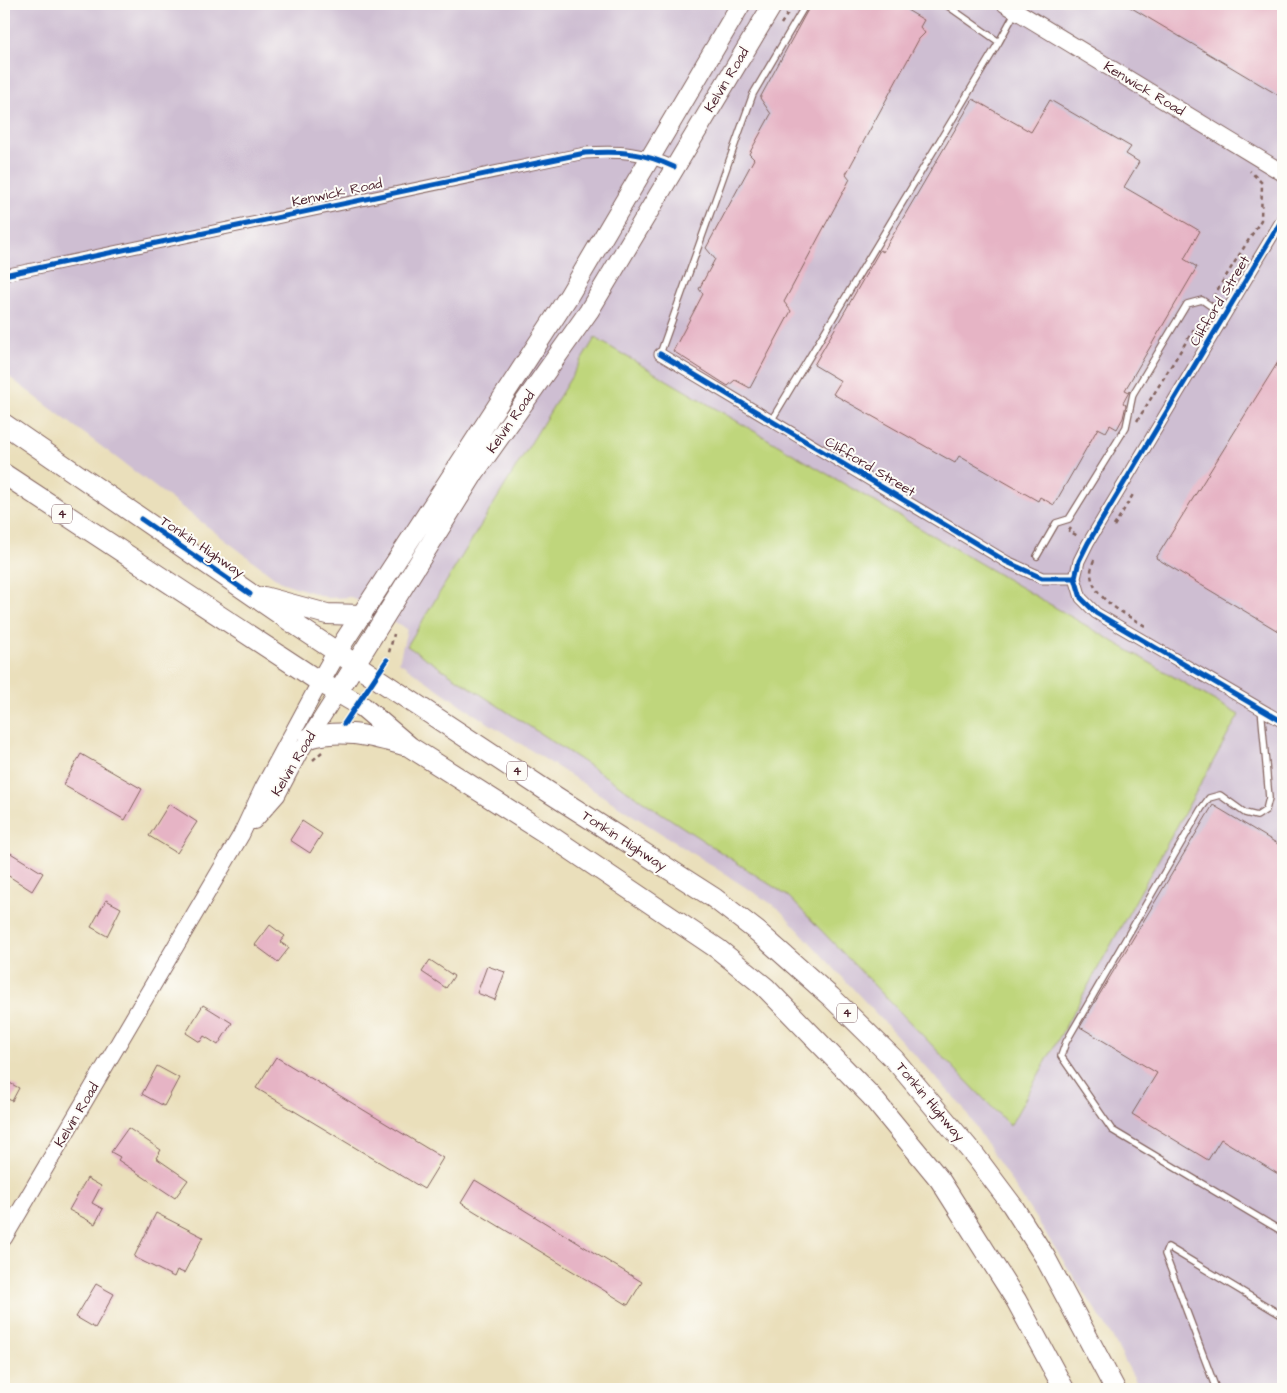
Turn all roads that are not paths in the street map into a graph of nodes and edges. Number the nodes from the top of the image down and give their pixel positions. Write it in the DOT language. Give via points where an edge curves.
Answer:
graph roads {
  1 [pos="741,4"];
  2 [pos="773,4"];
  3 [pos="806,4"];
  4 [pos="945,4"];
  5 [pos="1011,7"];
  6 [pos="998,42"];
  7 [pos="650,156"];
  8 [pos="674,167"];
  9 [pos="1283,174"];
  10 [pos="1283,218"];
  11 [pos="4,275"];
  12 [pos="1225,316"];
  13 [pos="660,354"];
  14 [pos="771,421"];
  15 [pos="4,424"];
  16 [pos="4,474"];
  17 [pos="1038,556"];
  18 [pos="1075,578"];
  19 [pos="250,594"];
  20 [pos="362,615"];
  21 [pos="338,652"];
  22 [pos="357,664"];
  23 [pos="329,687"];
  24 [pos="1261,708"];
  25 [pos="1283,722"];
  26 [pos="308,738"];
  27 [pos="410,747"];
  28 [pos="241,836"];
  29 [pos="1283,1232"];
  30 [pos="4,1238"];
  31 [pos="1283,1316"];
  32 [pos="1064,1389"];
  33 [pos="1115,1389"];
  34 [pos="1216,1389"];
  1 -- 7 [label="main road, Kelvin Road"];
  2 -- 8 [label="main road, Kelvin Road"];
  3 -- 13 [label="lane" via="753,94"];
  4 -- 6 [label="lane"];
  5 -- 6 [label="lane"];
  5 -- 9 [label="main road, Kenwick Road"];
  6 -- 14 [label="lane"];
  7 -- 8 [label="street, Kenwick Road"];
  7 -- 11 [label="street, Kenwick Road" via="622,151 585,152"];
  7 -- 20 [label="main road, Kelvin Road" via="568,297"];
  8 -- 22 [label="main road, Kelvin Road" via="588,310 476,472"];
  10 -- 12 [label="street, Clifford Street"];
  12 -- 17 [label="lane" via="1202,300 1187,304 1134,394 1126,427 1069,519 1056,522"];
  12 -- 18 [label="street, Clifford Street" via="1088,543"];
  13 -- 14 [label="street, Clifford Street"];
  14 -- 18 [label="street, Clifford Street" via="1007,562 1042,578"];
  15 -- 19 [label="highway, Tonkin Highway / 4"];
  16 -- 23 [label="highway, 4"];
  18 -- 24 [label="street" via="1081,598 1096,613"];
  19 -- 20 [label="highway" via="327,614"];
  19 -- 21 [label="highway, Tonkin Highway / 4"];
  20 -- 21 [label="main road, Kelvin Road"];
  21 -- 22 [label="highway, Tonkin Highway / 4"];
  21 -- 23 [label="main road, Kelvin Road"];
  22 -- 23 [label="main road, Kelvin Road"];
  22 -- 33 [label="highway, Tonkin Highway / 4" via="714,898 758,932 843,1009 894,1059 1012,1205 1044,1257"];
  23 -- 26 [label="main road, Kelvin Road"];
  23 -- 27 [label="highway, 4" via="363,707"];
  23 -- 28 [label="main road, Kelvin Road" via="263,788"];
  24 -- 25 [label="street"];
  24 -- 29 [label="lane" via="1269,798 1266,810 1257,816 1245,814 1220,795 1209,798 1061,1056 1112,1130"];
  26 -- 27 [label="highway" via="342,732"];
  26 -- 28 [label="main road, Kelvin Road" via="277,795"];
  27 -- 32 [label="highway, 4" via="555,839 710,944 765,987 871,1096 940,1180 1016,1300"];
  28 -- 30 [label="main road, Kelvin Road"];
  31 -- 34 [label="lane" via="1168,1247 1165,1254"];
}
